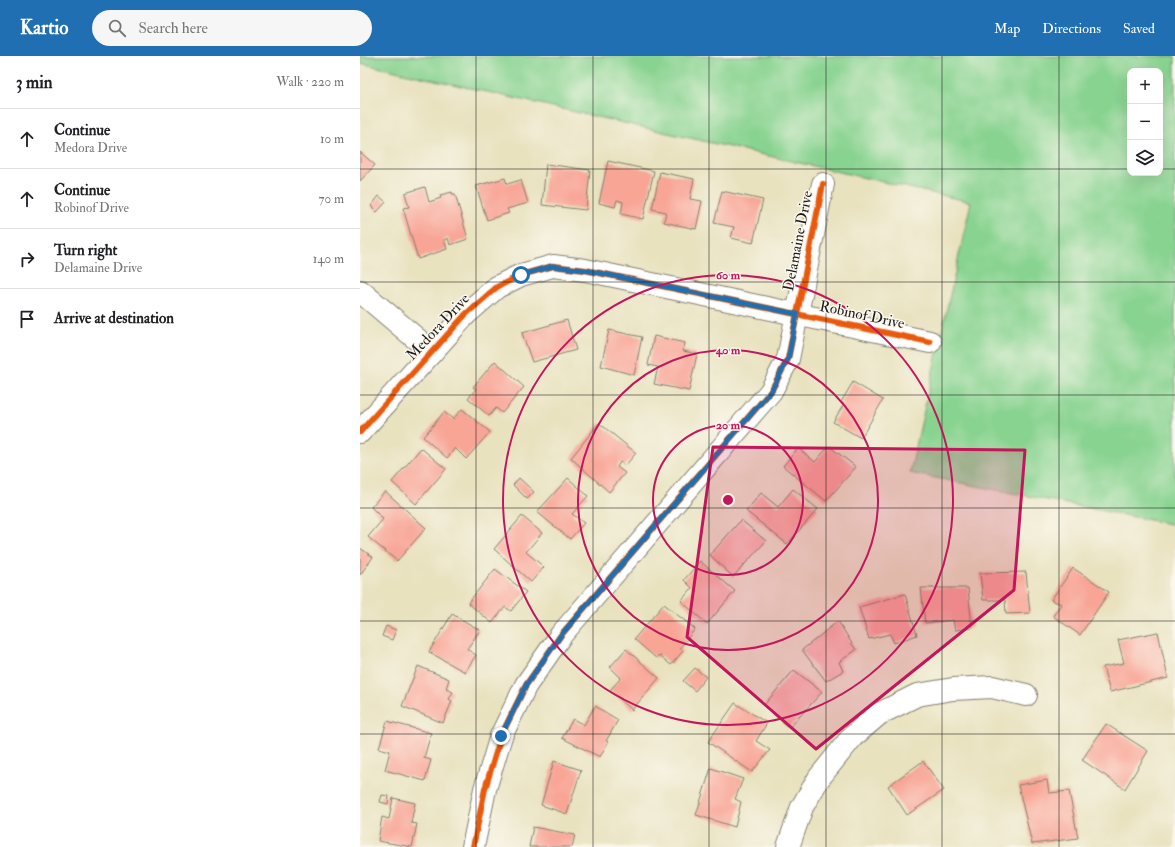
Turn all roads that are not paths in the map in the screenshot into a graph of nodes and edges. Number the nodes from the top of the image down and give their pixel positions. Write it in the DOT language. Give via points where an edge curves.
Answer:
graph roads {
  1 [pos="823,184"];
  2 [pos="553,266"];
  3 [pos="360,291"];
  4 [pos="797,314"];
  5 [pos="930,342"];
  6 [pos="432,352"];
  7 [pos="360,432"];
  8 [pos="1026,695"];
  9 [pos="473,847"];
  10 [pos="788,847"];
  1 -- 4 [label="street, Delamaine Drive"];
  2 -- 4 [label="street, Robinof Drive" via="585,270"];
  2 -- 6 [label="street, Medora Drive" via="521,275 497,287 466,314"];
  3 -- 6 [label="street"];
  4 -- 5 [label="street, Robinof Drive"];
  4 -- 9 [label="street, Delamaine Drive" via="788,359 771,391 561,635 526,685 501,736 485,789"];
  6 -- 7 [label="street, Medora Drive"];
  8 -- 10 [label="street" via="992,687 953,689 917,695 879,714 852,737 819,778 802,807"];
}
